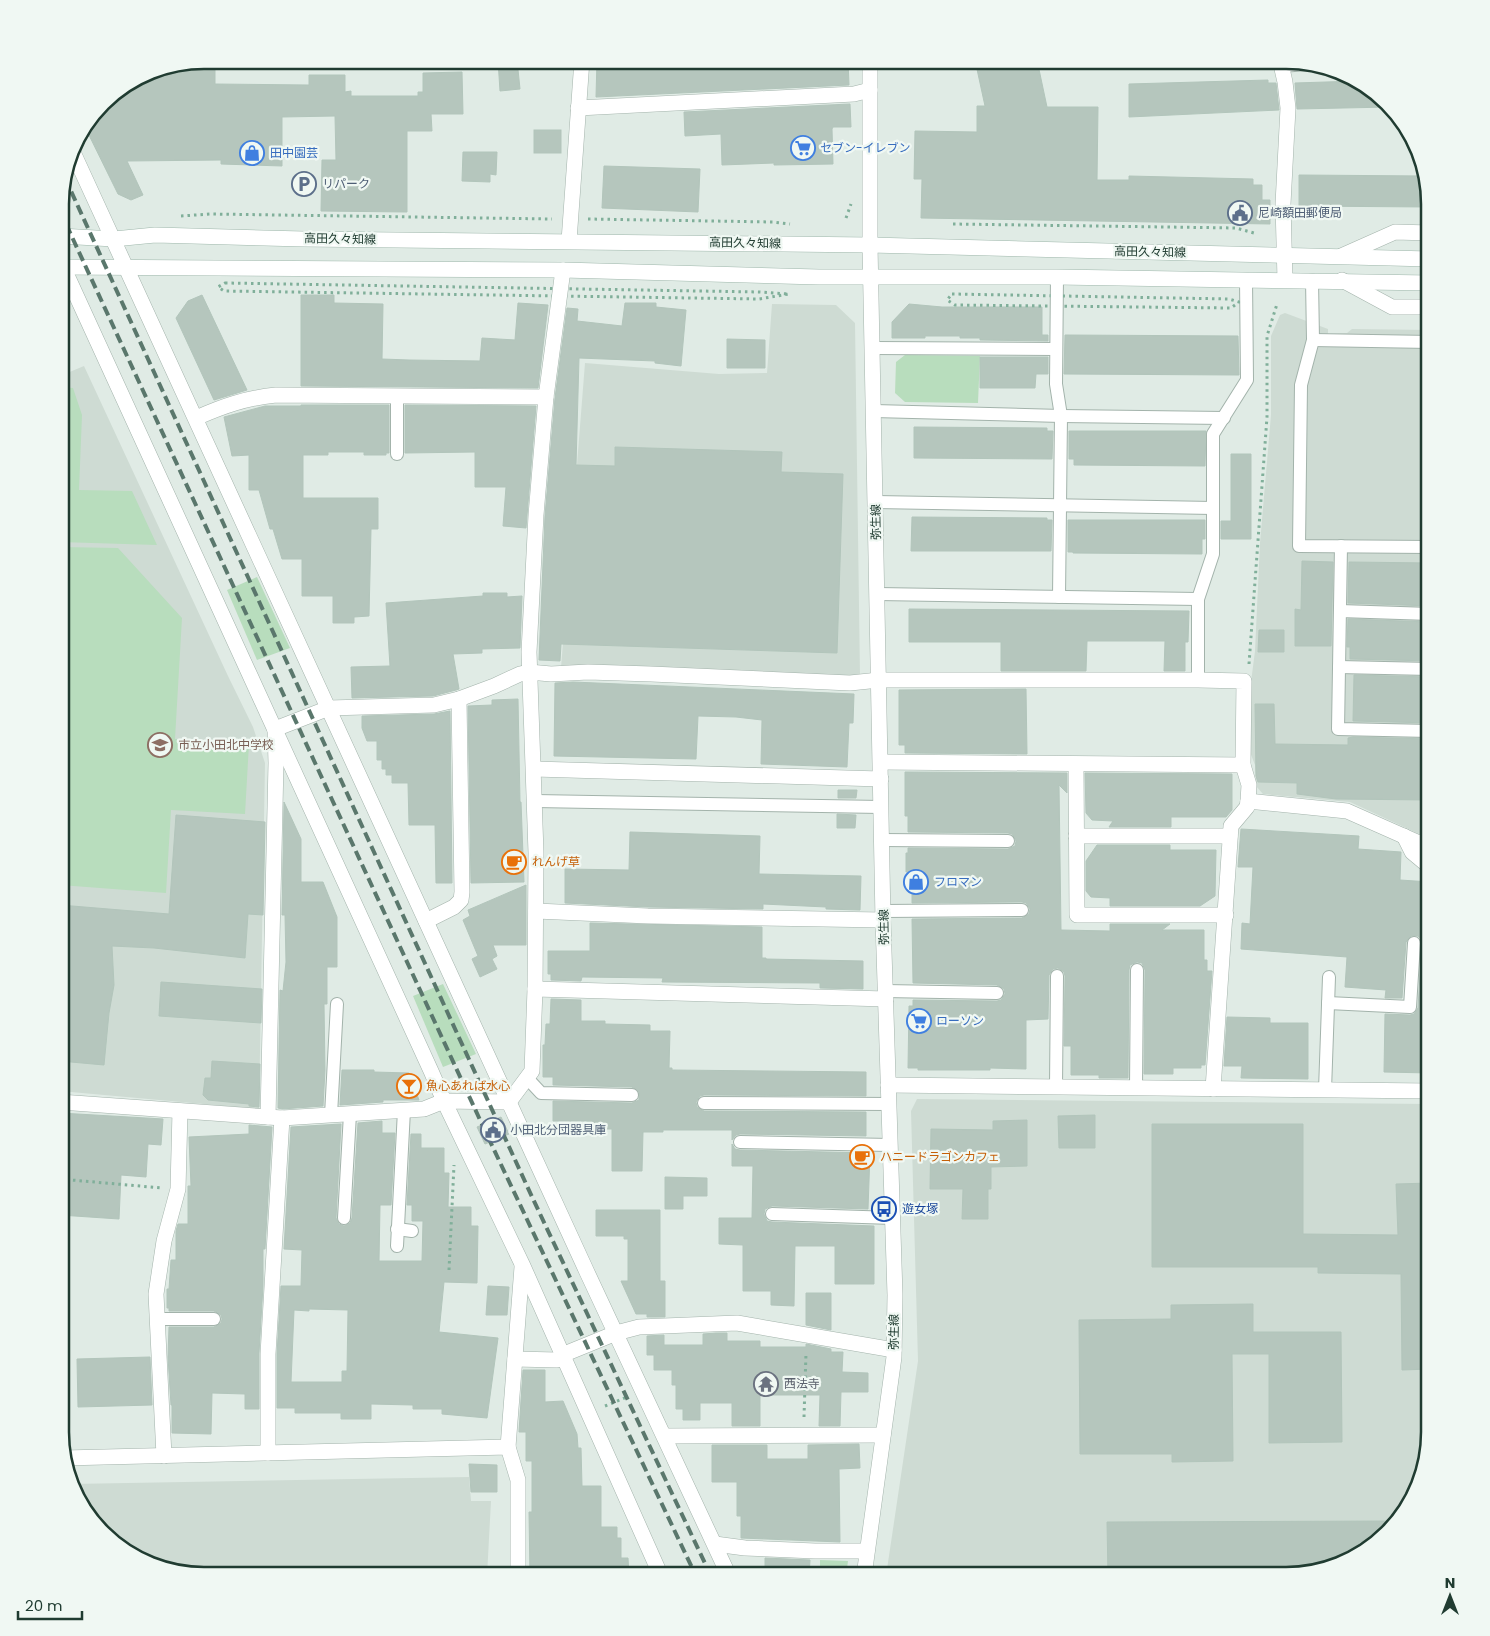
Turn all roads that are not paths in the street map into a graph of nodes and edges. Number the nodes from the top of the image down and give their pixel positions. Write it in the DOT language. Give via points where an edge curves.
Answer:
graph roads {
  1 [pos="581,69"];
  2 [pos="870,69"];
  3 [pos="1283,69"];
  4 [pos="870,90"];
  5 [pos="578,108"];
  6 [pos="76,159"];
  7 [pos="1421,233"];
  8 [pos="69,236"];
  9 [pos="114,238"];
  10 [pos="569,241"];
  11 [pos="870,245"];
  12 [pos="1283,255"];
  13 [pos="1341,256"];
  14 [pos="1421,259"];
  15 [pos="69,265"];
  16 [pos="126,267"];
  17 [pos="563,270"];
  18 [pos="870,276"];
  19 [pos="1057,277"];
  20 [pos="1246,280"];
  21 [pos="1286,280"];
  22 [pos="1312,280"];
  23 [pos="1342,280"];
  24 [pos="69,282"];
  25 [pos="1421,283"];
  26 [pos="1421,307"];
  27 [pos="1313,340"];
  28 [pos="1421,342"];
  29 [pos="873,348"];
  30 [pos="1056,349"];
  31 [pos="396,395"];
  32 [pos="546,397"];
  33 [pos="874,411"];
  34 [pos="1061,416"];
  35 [pos="196,418"];
  36 [pos="1224,418"];
  37 [pos="396,454"];
  38 [pos="876,502"];
  39 [pos="1060,506"];
  40 [pos="1213,508"];
  41 [pos="1341,546"];
  42 [pos="1421,548"];
  43 [pos="878,594"];
  44 [pos="1059,597"];
  45 [pos="1198,599"];
  46 [pos="1340,611"];
  47 [pos="1421,614"];
  48 [pos="1339,667"];
  49 [pos="1421,669"];
  50 [pos="529,672"];
  51 [pos="879,680"];
  52 [pos="1198,680"];
  53 [pos="459,699"];
  54 [pos="329,708"];
  55 [pos="275,729"];
  56 [pos="1421,731"];
  57 [pos="880,762"];
  58 [pos="1076,764"];
  59 [pos="1243,765"];
  60 [pos="534,769"];
  61 [pos="881,779"];
  62 [pos="535,801"];
  63 [pos="1248,801"];
  64 [pos="881,807"];
  65 [pos="1076,836"];
  66 [pos="1230,836"];
  67 [pos="1404,836"];
  68 [pos="882,840"];
  69 [pos="1008,841"];
  70 [pos="1421,842"];
  71 [pos="1421,860"];
  72 [pos="1022,910"];
  73 [pos="536,911"];
  74 [pos="884,915"];
  75 [pos="1226,915"];
  76 [pos="426,921"];
  77 [pos="1414,943"];
  78 [pos="1137,970"];
  79 [pos="1057,976"];
  80 [pos="1329,977"];
  81 [pos="535,989"];
  82 [pos="997,993"];
  83 [pos="885,995"];
  84 [pos="1328,1003"];
  85 [pos="337,1004"];
  86 [pos="527,1078"];
  87 [pos="888,1086"];
  88 [pos="1056,1087"];
  89 [pos="1136,1088"];
  90 [pos="1213,1089"];
  91 [pos="1324,1090"];
  92 [pos="1421,1091"];
  93 [pos="632,1095"];
  94 [pos="444,1101"];
  95 [pos="509,1102"];
  96 [pos="704,1102"];
  97 [pos="69,1103"];
  98 [pos="889,1104"];
  99 [pos="404,1110"];
  100 [pos="180,1111"];
  101 [pos="350,1114"];
  102 [pos="331,1115"];
  103 [pos="275,1117"];
  104 [pos="740,1142"];
  105 [pos="890,1145"];
  106 [pos="772,1214"];
  107 [pos="344,1218"];
  108 [pos="893,1218"];
  109 [pos="397,1229"];
  110 [pos="412,1231"];
  111 [pos="397,1246"];
  112 [pos="523,1266"];
  113 [pos="158,1319"];
  114 [pos="214,1319"];
  115 [pos="616,1332"];
  116 [pos="894,1350"];
  117 [pos="562,1355"];
  118 [pos="515,1359"];
  119 [pos="883,1435"];
  120 [pos="665,1436"];
  121 [pos="508,1447"];
  122 [pos="268,1453"];
  123 [pos="164,1456"];
  124 [pos="71,1458"];
  125 [pos="715,1544"];
  126 [pos="867,1551"];
  127 [pos="518,1567"];
  128 [pos="657,1567"];
  129 [pos="725,1567"];
  130 [pos="865,1567"];
  1 -- 5 [label="street"];
  2 -- 4 [label="street, 弥生線"];
  3 -- 12 [label="street" via="1288,108"];
  4 -- 5 [label="street" via="854,94"];
  4 -- 11 [label="street, 弥生線"];
  5 -- 10 [label="street"];
  6 -- 9 [label="street"];
  7 -- 13 [label="street" via="1395,232"];
  8 -- 9 [label="street, 高田久々知線"];
  9 -- 10 [label="street, 高田久々知線" via="155,235"];
  9 -- 16 [label="street"];
  10 -- 11 [label="street, 高田久々知線"];
  11 -- 12 [label="street, 高田久々知線"];
  11 -- 18 [label="street, 弥生線"];
  12 -- 13 [label="street, 高田久々知線"];
  12 -- 21 [label="street"];
  13 -- 14 [label="street, 高田久々知線"];
  15 -- 16 [label="street, 高田久々知線"];
  16 -- 17 [label="street, 高田久々知線"];
  16 -- 35 [label="street"];
  17 -- 18 [label="street, 高田久々知線"];
  17 -- 32 [label="street"];
  18 -- 19 [label="street, 高田久々知線"];
  18 -- 29 [label="street, 弥生線"];
  19 -- 20 [label="street, 高田久々知線"];
  19 -- 30 [label="lane"];
  20 -- 21 [label="street, 高田久々知線"];
  20 -- 36 [label="lane" via="1247,380"];
  21 -- 22 [label="street, 高田久々知線"];
  22 -- 23 [label="street, 高田久々知線"];
  22 -- 27 [label="lane"];
  23 -- 25 [label="street, 高田久々知線"];
  23 -- 26 [label="street" via="1392,306"];
  24 -- 55 [label="street"];
  27 -- 28 [label="lane"];
  27 -- 41 [label="lane" via="1301,385 1299,546"];
  29 -- 30 [label="lane"];
  29 -- 33 [label="street, 弥生線"];
  30 -- 34 [label="lane" via="1056,384"];
  31 -- 32 [label="street"];
  31 -- 35 [label="street" via="255,397"];
  31 -- 37 [label="lane"];
  32 -- 50 [label="street" via="536,515"];
  33 -- 34 [label="lane"];
  33 -- 38 [label="street, 弥生線"];
  34 -- 36 [label="lane"];
  34 -- 39 [label="lane"];
  35 -- 54 [label="street"];
  36 -- 40 [label="lane" via="1213,434"];
  38 -- 39 [label="lane"];
  38 -- 43 [label="street, 弥生線"];
  39 -- 40 [label="lane"];
  39 -- 44 [label="lane"];
  40 -- 45 [label="lane" via="1214,554"];
  41 -- 42 [label="lane"];
  41 -- 46 [label="lane"];
  43 -- 44 [label="lane"];
  43 -- 51 [label="street, 弥生線"];
  44 -- 45 [label="lane"];
  45 -- 52 [label="lane"];
  46 -- 47 [label="lane"];
  46 -- 48 [label="lane"];
  48 -- 49 [label="lane"];
  48 -- 56 [label="lane" via="1338,730"];
  50 -- 51 [label="street" via="850,683"];
  50 -- 53 [label="street"];
  50 -- 60 [label="street"];
  51 -- 52 [label="street"];
  51 -- 57 [label="street, 弥生線"];
  52 -- 59 [label="street" via="1244,681"];
  53 -- 54 [label="street" via="434,704"];
  53 -- 76 [label="street" via="461,900"];
  54 -- 55 [label="street"];
  54 -- 76 [label="street"];
  55 -- 94 [label="street"];
  55 -- 103 [label="street"];
  57 -- 58 [label="street"];
  57 -- 61 [label="street, 弥生線"];
  58 -- 59 [label="street"];
  58 -- 65 [label="street"];
  59 -- 63 [label="street" via="1249,785"];
  60 -- 61 [label="street"];
  60 -- 62 [label="street"];
  61 -- 64 [label="street, 弥生線"];
  62 -- 64 [label="lane"];
  62 -- 73 [label="street"];
  63 -- 66 [label="street" via="1247,807 1231,826"];
  63 -- 67 [label="street" via="1347,811"];
  64 -- 68 [label="street, 弥生線"];
  65 -- 66 [label="street"];
  65 -- 75 [label="street" via="1077,915"];
  66 -- 75 [label="street"];
  67 -- 70 [label="street"];
  67 -- 71 [label="street" via="1412,852"];
  68 -- 69 [label="lane"];
  68 -- 74 [label="street, 弥生線"];
  72 -- 74 [label="lane"];
  73 -- 74 [label="street" via="648,916"];
  73 -- 81 [label="street"];
  74 -- 83 [label="street, 弥生線"];
  75 -- 90 [label="street"];
  76 -- 95 [label="street"];
  77 -- 84 [label="lane" via="1410,1008"];
  78 -- 89 [label="lane"];
  79 -- 88 [label="lane"];
  80 -- 84 [label="lane"];
  81 -- 83 [label="street"];
  81 -- 86 [label="street" via="532,1070"];
  82 -- 83 [label="lane"];
  83 -- 87 [label="street, 弥生線"];
  84 -- 91 [label="lane"];
  85 -- 102 [label="lane"];
  86 -- 93 [label="lane" via="540,1093"];
  86 -- 95 [label="street"];
  87 -- 88 [label="street"];
  87 -- 98 [label="street, 弥生線"];
  88 -- 89 [label="street"];
  89 -- 90 [label="street"];
  90 -- 91 [label="street"];
  91 -- 92 [label="street"];
  94 -- 95 [label="street"];
  94 -- 99 [label="street" via="424,1109"];
  94 -- 112 [label="street"];
  95 -- 115 [label="street"];
  96 -- 98 [label="lane"];
  97 -- 100 [label="street"];
  98 -- 105 [label="street, 弥生線"];
  99 -- 101 [label="street"];
  99 -- 109 [label="lane"];
  100 -- 103 [label="street"];
  100 -- 113 [label="street" via="178,1189 164,1241 156,1294"];
  101 -- 102 [label="street"];
  101 -- 107 [label="lane"];
  102 -- 103 [label="street"];
  103 -- 122 [label="street"];
  104 -- 105 [label="lane"];
  105 -- 108 [label="street, 弥生線"];
  106 -- 108 [label="lane"];
  108 -- 116 [label="street, 弥生線"];
  109 -- 110 [label="lane"];
  109 -- 111 [label="lane"];
  112 -- 117 [label="street"];
  112 -- 118 [label="street"];
  113 -- 114 [label="lane"];
  113 -- 123 [label="street"];
  115 -- 116 [label="street" via="639,1327 737,1323"];
  115 -- 117 [label="street"];
  115 -- 120 [label="street"];
  116 -- 119 [label="street, 弥生線"];
  117 -- 118 [label="street" via="557,1360"];
  117 -- 128 [label="street"];
  118 -- 121 [label="street"];
  119 -- 120 [label="street"];
  119 -- 126 [label="street, 弥生線"];
  120 -- 125 [label="street"];
  121 -- 122 [label="street"];
  121 -- 127 [label="street" via="518,1480"];
  122 -- 123 [label="street"];
  123 -- 124 [label="street"];
  125 -- 126 [label="street" via="745,1548"];
  125 -- 129 [label="street"];
  126 -- 130 [label="street, 弥生線"];
}
